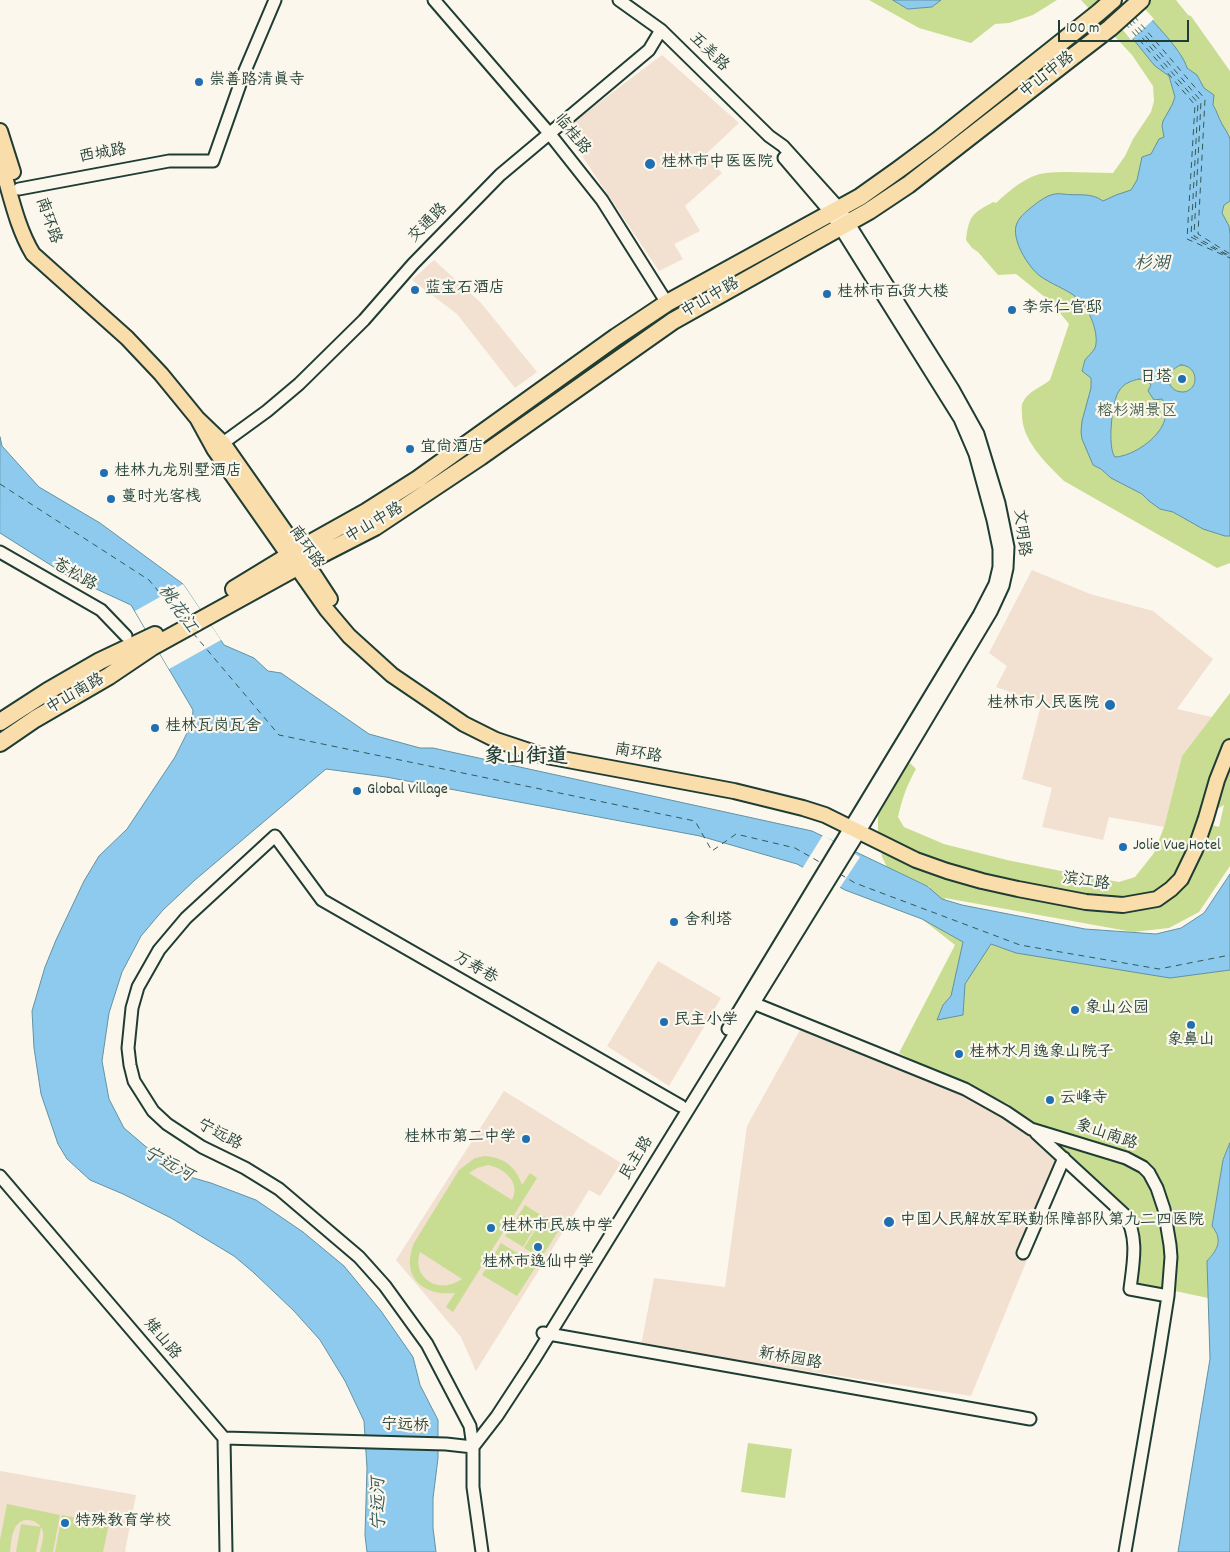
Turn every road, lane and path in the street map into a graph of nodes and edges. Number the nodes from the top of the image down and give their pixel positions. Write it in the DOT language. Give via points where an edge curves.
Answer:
graph roads {
  1 [pos="275,0"];
  2 [pos="434,0"];
  3 [pos="619,0"];
  4 [pos="1113,0"];
  5 [pos="1141,0"];
  6 [pos="661,30"];
  7 [pos="0,131"];
  8 [pos="549,133"];
  9 [pos="0,160"];
  10 [pos="10,191"];
  11 [pos="835,211"];
  12 [pos="844,224"];
  13 [pos="667,303"];
  14 [pos="197,418"];
  15 [pos="223,442"];
  16 [pos="0,552"];
  17 [pos="297,558"];
  18 [pos="126,636"];
  19 [pos="150,643"];
  20 [pos="0,722"];
  21 [pos="0,743"];
  22 [pos="1230,747"];
  23 [pos="856,829"];
  24 [pos="275,836"];
  25 [pos="822,885"];
  26 [pos="753,1002"];
  27 [pos="681,1106"];
  28 [pos="1031,1129"];
  29 [pos="1064,1158"];
  30 [pos="0,1176"];
  31 [pos="1023,1253"];
  32 [pos="1168,1296"];
  33 [pos="546,1333"];
  34 [pos="1030,1418"];
  35 [pos="224,1438"];
  36 [pos="473,1447"];
  37 [pos="226,1552"];
  38 [pos="482,1552"];
  39 [pos="1125,1552"];
  1 -- 10 [label="street, 西城路" via="244,73 213,161 169,161"];
  2 -- 8 [label="street, 临桂路"];
  3 -- 6 [label="street, 五美路"];
  4 -- 11 [label="highway, 中山中路" via="905,164"];
  5 -- 12 [label="highway, 中山中路" via="1110,28 908,185"];
  6 -- 8 [label="street, 交通路" via="649,50"];
  6 -- 11 [label="street, 五美路" via="783,146"];
  7 -- 10 [label="main road"];
  8 -- 13 [label="street, 临桂路" via="602,200"];
  8 -- 15 [label="street, 交通路" via="494,182 300,384"];
  9 -- 10 [label="main road"];
  10 -- 14 [label="main road, 南环路" via="44,264 127,338"];
  11 -- 12 [label="street, 文明路"];
  11 -- 13 [label="highway, 中山中路"];
  12 -- 17 [label="highway, 中山中路" via="673,321 375,527"];
  12 -- 23 [label="street, 文明路" via="964,428 975,454 999,549 995,584 990,597"];
  13 -- 17 [label="highway, 中山中路" via="418,479"];
  14 -- 15 [label="main road, 南环路"];
  14 -- 17 [label="main road, 南环路" via="214,449"];
  15 -- 17 [label="main road, 南环路"];
  16 -- 18 [label="street, 苍松路" via="100,610"];
  17 -- 19 [label="highway"];
  17 -- 23 [label="main road, 南环路" via="355,631 426,699 496,740 541,755 734,791 826,815"];
  19 -- 20 [label="highway, 中山南路" via="100,661"];
  19 -- 21 [label="highway, 中山南路" via="108,676"];
  22 -- 23 [label="main road, 滨江路" via="1195,850 1181,879 1157,900 1123,905 1086,902 1000,885 916,860"];
  23 -- 25 [label="street, 文明路"];
  24 -- 27 [label="street, 万寿巷" via="322,900"];
  24 -- 36 [label="street, 宁远路" via="186,918 148,968 132,1008 128,1048 134,1081 153,1111 167,1124 279,1189 359,1257 385,1286 427,1344 470,1426"];
  25 -- 26 [label="street, 民主路"];
  25 -- 27 [label="street, 民主路"];
  26 -- 28 [label="street, 象山南路" via="965,1089"];
  26 -- 33 [label="street, 民主路"];
  27 -- 33 [label="street, 民主路"];
  28 -- 29 [label="street"];
  28 -- 32 [label="street, 象山南路" via="1126,1158 1149,1173 1161,1198 1169,1233"];
  29 -- 31 [label="street"];
  29 -- 32 [label="street" via="1128,1220 1134,1252 1130,1289"];
  30 -- 35 [label="street, 雉山路"];
  32 -- 39 [label="street, 象山南路"];
  33 -- 34 [label="street, 新桥园路"];
  33 -- 36 [label="street, 民主路" via="497,1416"];
  35 -- 36 [label="street, 宁远桥"];
  35 -- 37 [label="street"];
  36 -- 38 [label="street" via="473,1487"];
}
